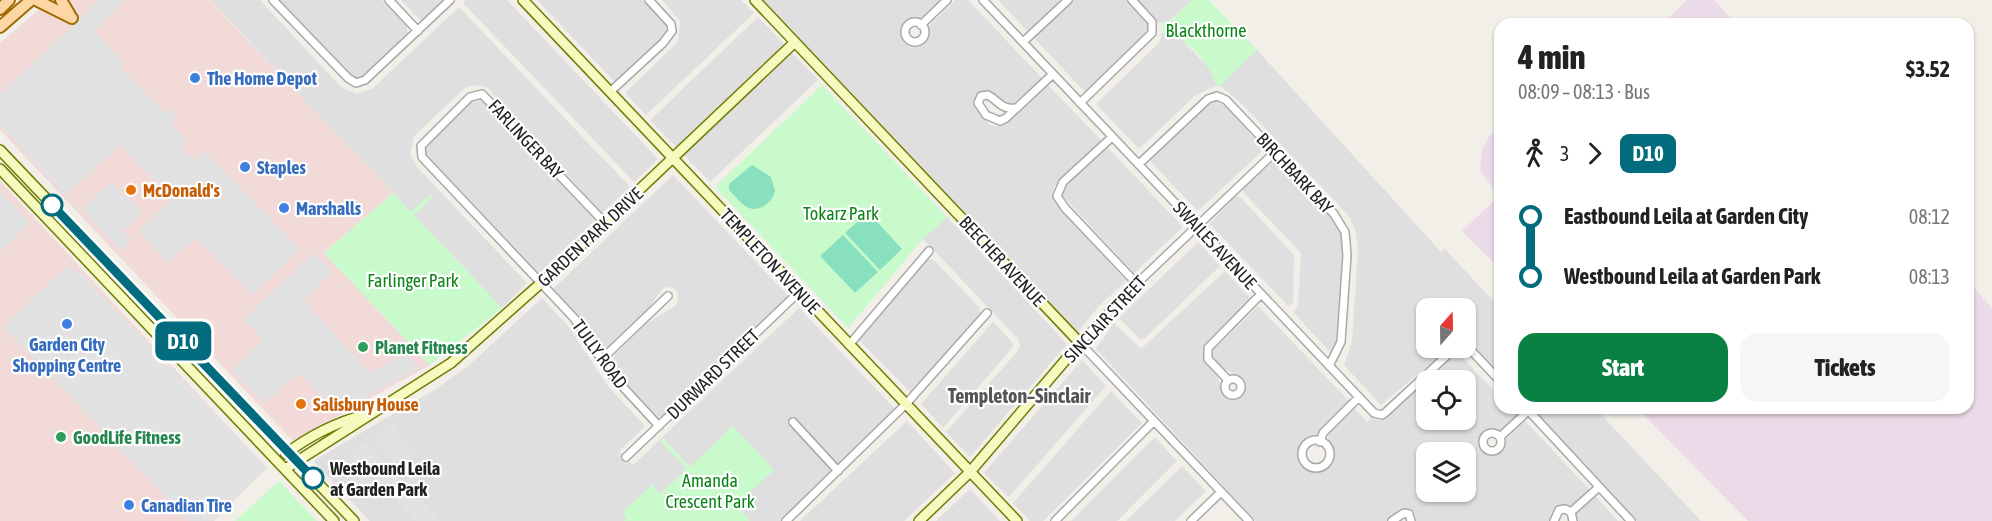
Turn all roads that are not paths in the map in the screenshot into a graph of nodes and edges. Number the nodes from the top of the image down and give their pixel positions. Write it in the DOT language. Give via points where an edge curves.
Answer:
graph roads {
  1 [pos="9,0"];
  2 [pos="31,0"];
  3 [pos="36,0"];
  4 [pos="61,0"];
  5 [pos="273,0"];
  6 [pos="389,0"];
  7 [pos="450,0"];
  8 [pos="523,0"];
  9 [pos="649,0"];
  10 [pos="755,0"];
  11 [pos="947,0"];
  12 [pos="983,0"];
  13 [pos="1068,0"];
  14 [pos="1132,0"];
  15 [pos="0,9"];
  16 [pos="921,25"];
  17 [pos="0,27"];
  18 [pos="417,31"];
  19 [pos="795,42"];
  20 [pos="1023,42"];
  21 [pos="1053,74"];
  22 [pos="610,92"];
  23 [pos="1080,103"];
  24 [pos="1016,108"];
  25 [pos="1112,137"];
  26 [pos="0,150"];
  27 [pos="1275,152"];
  28 [pos="673,159"];
  29 [pos="1138,164"];
  30 [pos="0,169"];
  31 [pos="605,223"];
  32 [pos="1197,227"];
  33 [pos="929,250"];
  34 [pos="541,283"];
  35 [pos="1137,284"];
  36 [pos="799,292"];
  37 [pos="1261,294"];
  38 [pos="668,296"];
  39 [pos="987,313"];
  40 [pos="1080,343"];
  41 [pos="849,345"];
  42 [pos="1476,356"];
  43 [pos="1444,358"];
  44 [pos="602,359"];
  45 [pos="1329,366"];
  46 [pos="1494,375"];
  47 [pos="1228,380"];
  48 [pos="1359,397"];
  49 [pos="906,404"];
  50 [pos="369,414"];
  51 [pos="1522,414"];
  52 [pos="1532,414"];
  53 [pos="1154,421"];
  54 [pos="793,422"];
  55 [pos="659,426"];
  56 [pos="1500,437"];
  57 [pos="1320,442"];
  58 [pos="289,452"];
  59 [pos="626,457"];
  60 [pos="296,460"];
  61 [pos="278,461"];
  62 [pos="285,470"];
  63 [pos="838,471"];
  64 [pos="970,472"];
  65 [pos="1599,487"];
  66 [pos="1221,492"];
  67 [pos="1571,513"];
  68 [pos="334,521"];
  69 [pos="354,521"];
  70 [pos="786,521"];
  71 [pos="919,521"];
  72 [pos="1017,521"];
  73 [pos="1055,521"];
  74 [pos="1191,521"];
  75 [pos="1249,521"];
  76 [pos="1392,521"];
  77 [pos="1411,521"];
  78 [pos="1554,521"];
  79 [pos="1573,521"];
  80 [pos="1631,521"];
  1 -- 15 [label="main road"];
  2 -- 17 [label="main road"];
  3 -- 4 [label="main road" via="72,18"];
  5 -- 18 [label="street" via="356,82 365,80"];
  6 -- 18 [label="street"];
  7 -- 18 [label="street"];
  8 -- 22 [label="street, TEMPLETON AVENUE"];
  9 -- 22 [label="street" via="671,24 672,31"];
  10 -- 19 [label="street, BEECHER AVENUE"];
  11 -- 16 [label="street"];
  12 -- 20 [label="street, SWAILES AVENUE"];
  13 -- 20 [label="street"];
  14 -- 23 [label="street" via="1152,22 1152,33"];
  19 -- 28 [label="street, GARDEN PARK DRIVE"];
  19 -- 40 [label="street, BEECHER AVENUE"];
  20 -- 21 [label="street, SWAILES AVENUE"];
  21 -- 23 [label="street, SWAILES AVENUE"];
  21 -- 24 [label="street"];
  22 -- 28 [label="street, TEMPLETON AVENUE"];
  23 -- 25 [label="street, SWAILES AVENUE"];
  24 -- 24 [label="street" via="1000,106 987,95 981,96 978,103 986,115 1000,121"];
  25 -- 29 [label="street, SWAILES AVENUE"];
  25 -- 35 [label="street" via="1062,182 1057,196"];
  26 -- 58 [label="street"];
  27 -- 29 [label="street, BIRCHBARK BAY" via="1226,100 1217,96 1208,99"];
  27 -- 32 [label="street, SINCLAIR STREET"];
  27 -- 45 [label="street, BIRCHBARK BAY" via="1340,221 1347,239 1341,342"];
  28 -- 31 [label="street, GARDEN PARK DRIVE"];
  28 -- 36 [label="street, TEMPLETON AVENUE"];
  29 -- 32 [label="street, SWAILES AVENUE"];
  30 -- 61 [label="street"];
  31 -- 34 [label="street, GARDEN PARK DRIVE"];
  31 -- 34 [label="street, FARLINGER BAY" via="482,94 470,97 421,146 422,157"];
  32 -- 35 [label="street, SINCLAIR STREET"];
  32 -- 37 [label="street, SWAILES AVENUE"];
  33 -- 41 [label="street"];
  34 -- 44 [label="street, TULLY ROAD" via="574,318"];
  34 -- 50 [label="street, GARDEN PARK DRIVE" via="451,363"];
  35 -- 40 [label="street, SINCLAIR STREET"];
  36 -- 41 [label="street, TEMPLETON AVENUE"];
  36 -- 55 [label="street, DURWARD STREET"];
  37 -- 45 [label="street, SWAILES AVENUE"];
  37 -- 47 [label="street" via="1208,348 1208,359"];
  38 -- 44 [label="street"];
  39 -- 49 [label="street"];
  40 -- 53 [label="street, BEECHER AVENUE"];
  40 -- 64 [label="street, SINCLAIR STREET"];
  41 -- 49 [label="street, TEMPLETON AVENUE"];
  42 -- 46 [label="street"];
  43 -- 48 [label="street, SWAILES AVENUE" via="1382,415 1374,413"];
  44 -- 55 [label="street, TULLY ROAD"];
  45 -- 48 [label="street, SWAILES AVENUE"];
  48 -- 57 [label="street" via="1323,433"];
  49 -- 63 [label="street"];
  49 -- 64 [label="street, TEMPLETON AVENUE"];
  50 -- 58 [label="street, GARDEN PARK DRIVE" via="348,419"];
  50 -- 60 [label="street, GARDEN PARK DRIVE"];
  51 -- 56 [label="street"];
  52 -- 65 [label="street"];
  53 -- 66 [label="street, BEECHER AVENUE"];
  53 -- 73 [label="street"];
  54 -- 63 [label="street"];
  55 -- 59 [label="street, DURWARD STREET"];
  57 -- 57 [label="street" via="1308,443 1303,451 1303,460 1310,466 1320,467 1328,460 1327,447"];
  58 -- 60 [label="street"];
  58 -- 61 [label="street, GARDEN PARK DRIVE"];
  60 -- 62 [label="street, GARDEN PARK DRIVE"];
  60 -- 69 [label="street"];
  61 -- 62 [label="street"];
  62 -- 68 [label="street"];
  63 -- 70 [label="street"];
  64 -- 71 [label="street, SINCLAIR STREET"];
  64 -- 72 [label="street, TEMPLETON AVENUE"];
  65 -- 67 [label="street"];
  65 -- 80 [label="street"];
  66 -- 74 [label="street"];
  66 -- 75 [label="street, BEECHER AVENUE"];
  67 -- 78 [label="street" via="1559,510"];
  67 -- 79 [label="street"];
  76 -- 77 [label="street" via="1404,513 1409,514"];
}
